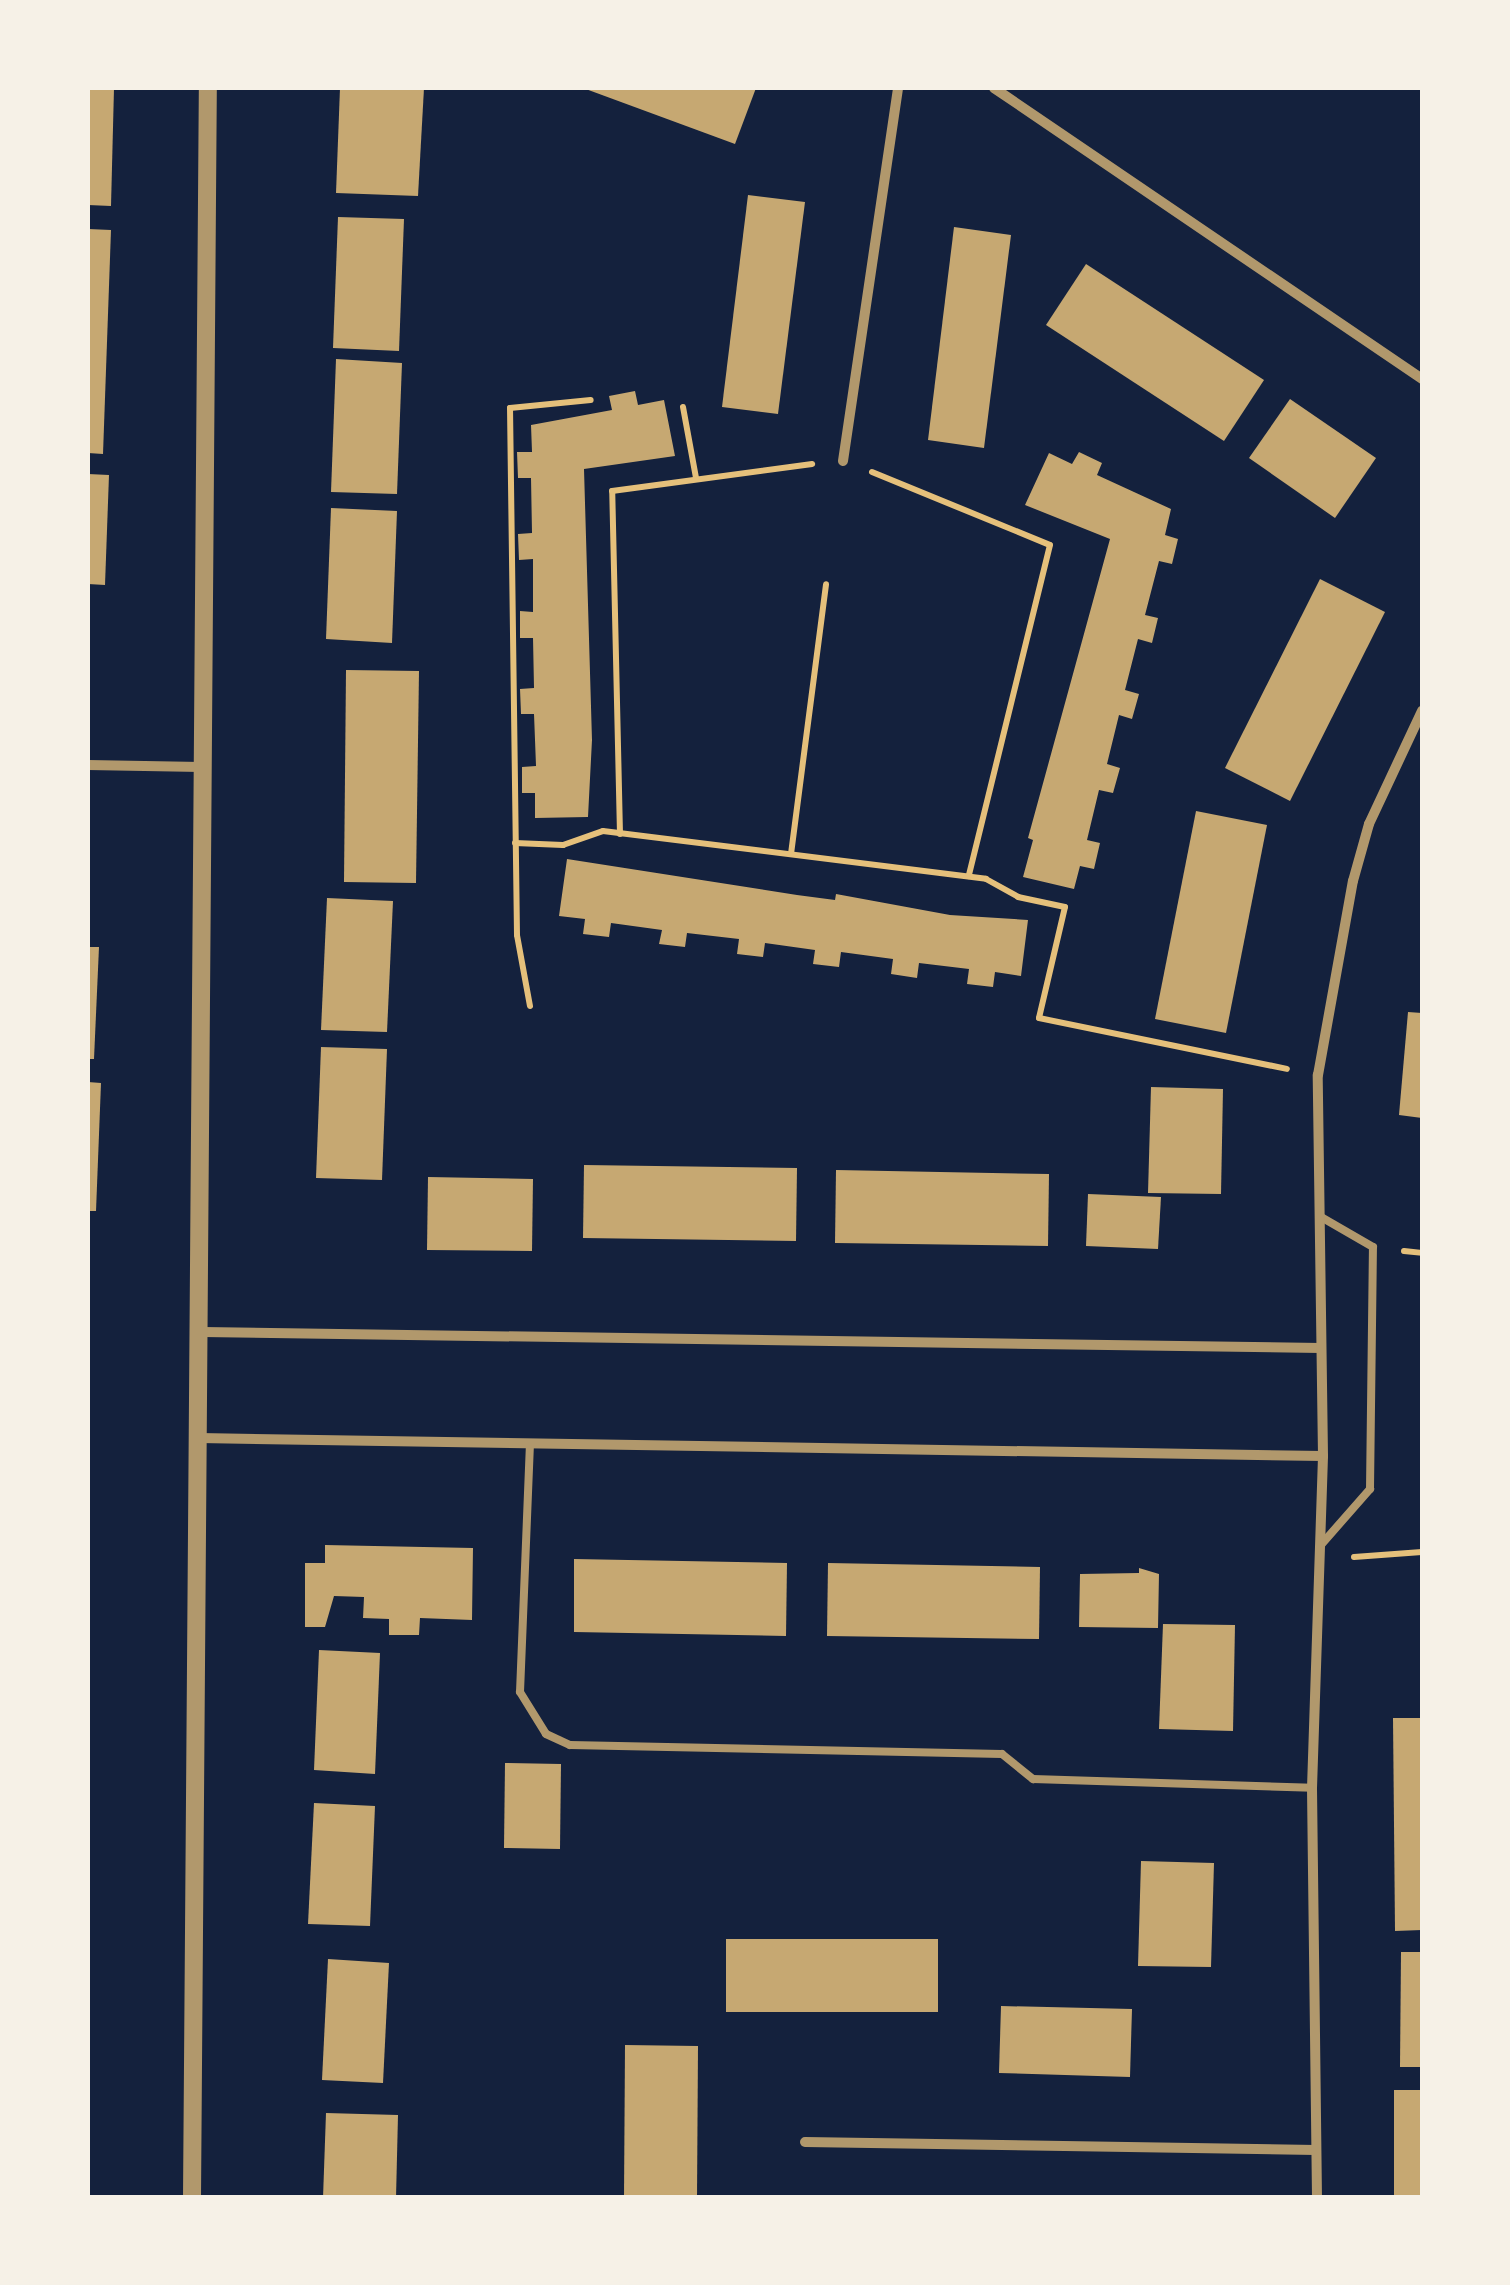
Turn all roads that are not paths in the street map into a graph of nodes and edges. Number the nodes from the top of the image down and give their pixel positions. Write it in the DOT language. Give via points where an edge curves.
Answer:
graph roads {
  1 [pos="208,88"];
  2 [pos="898,88"];
  3 [pos="994,88"];
  4 [pos="1422,379"];
  5 [pos="843,461"];
  6 [pos="1422,711"];
  7 [pos="88,766"];
  8 [pos="201,767"];
  9 [pos="1321,1217"];
  10 [pos="203,1332"];
  11 [pos="1321,1348"];
  12 [pos="199,1438"];
  13 [pos="530,1443"];
  14 [pos="1324,1456"];
  15 [pos="1320,1546"];
  16 [pos="1312,1788"];
  17 [pos="805,2142"];
  18 [pos="1316,2150"];
  19 [pos="192,2198"];
  20 [pos="1317,2198"];
  1 -- 8 [label="street"];
  2 -- 5 [label="street"];
  3 -- 4 [label="street"];
  6 -- 9 [label="street" via="1369,824 1353,881 1318,1076"];
  7 -- 8 [label="street"];
  8 -- 10 [label="street"];
  9 -- 11 [label="street"];
  9 -- 15 [label="lane" via="1373,1247 1370,1488"];
  10 -- 11 [label="street"];
  10 -- 12 [label="street"];
  11 -- 14 [label="street"];
  12 -- 13 [label="street"];
  12 -- 19 [label="street"];
  13 -- 14 [label="street"];
  13 -- 16 [label="lane" via="520,1692 546,1734 570,1745 1002,1754 1032,1780"];
  14 -- 15 [label="street"];
  15 -- 16 [label="street"];
  16 -- 18 [label="street"];
  17 -- 18 [label="street"];
  18 -- 20 [label="street"];
}
